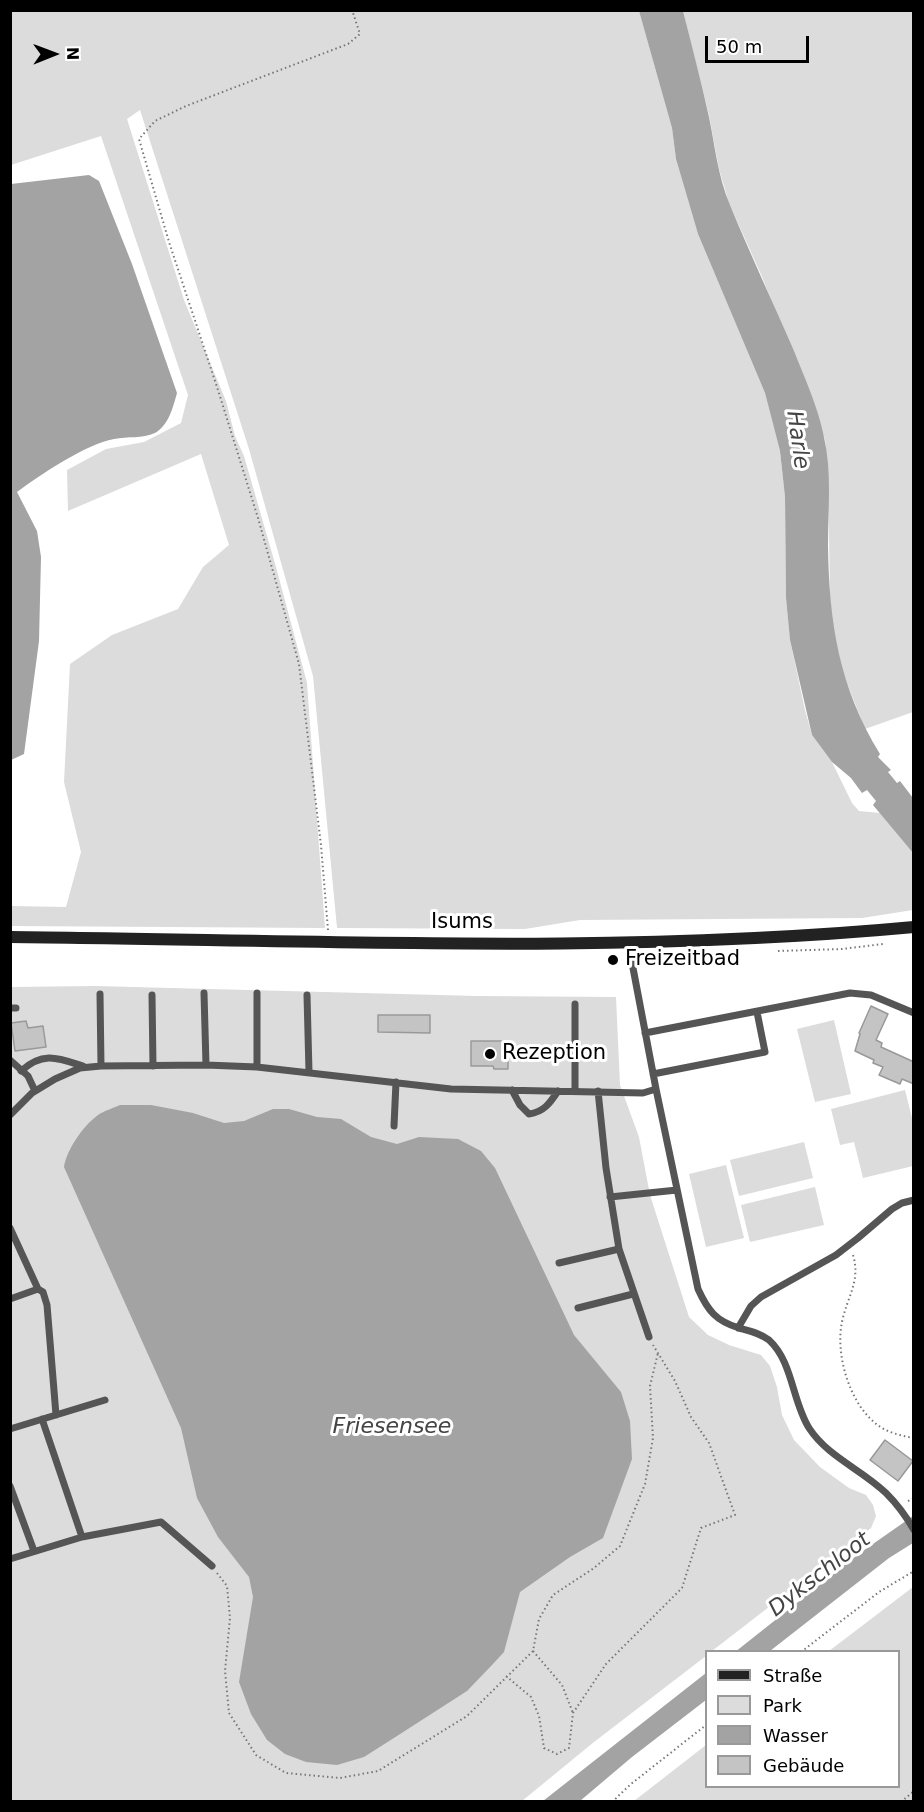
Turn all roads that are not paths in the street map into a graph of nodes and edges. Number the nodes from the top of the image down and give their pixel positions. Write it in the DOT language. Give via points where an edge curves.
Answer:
graph roads {
  1 [pos="914,927"];
  2 [pos="10,937"];
  3 [pos="632,942"];
  4 [pos="204,993"];
  5 [pos="256,993"];
  6 [pos="100,994"];
  7 [pos="152,995"];
  8 [pos="307,995"];
  9 [pos="575,1004"];
  10 [pos="757,1012"];
  11 [pos="914,1013"];
  12 [pos="645,1033"];
  13 [pos="10,1060"];
  14 [pos="206,1065"];
  15 [pos="101,1066"];
  16 [pos="153,1066"];
  17 [pos="86,1067"];
  18 [pos="257,1067"];
  19 [pos="21,1071"];
  20 [pos="309,1072"];
  21 [pos="653,1074"];
  22 [pos="396,1082"];
  23 [pos="656,1089"];
  24 [pos="512,1090"];
  25 [pos="35,1091"];
  26 [pos="558,1091"];
  27 [pos="574,1091"];
  28 [pos="598,1091"];
  29 [pos="10,1115"];
  30 [pos="394,1126"];
  31 [pos="677,1190"];
  32 [pos="610,1197"];
  33 [pos="914,1200"];
  34 [pos="10,1228"];
  35 [pos="619,1249"];
  36 [pos="559,1263"];
  37 [pos="38,1289"];
  38 [pos="633,1294"];
  39 [pos="10,1299"];
  40 [pos="578,1308"];
  41 [pos="738,1328"];
  42 [pos="649,1337"];
  43 [pos="105,1400"];
  44 [pos="56,1415"];
  45 [pos="42,1419"];
  46 [pos="10,1429"];
  47 [pos="10,1486"];
  48 [pos="914,1530"];
  49 [pos="82,1537"];
  50 [pos="34,1551"];
  51 [pos="10,1559"];
  52 [pos="212,1566"];
  1 -- 3 [label="main road, Isums" via="766,938"];
  2 -- 3 [label="main road, Isums"];
  3 -- 12 [label="lane"];
  4 -- 14 [label="lane"];
  5 -- 18 [label="lane"];
  6 -- 15 [label="lane"];
  7 -- 16 [label="lane"];
  8 -- 20 [label="lane"];
  9 -- 27 [label="lane"];
  10 -- 11 [label="lane" via="861,993"];
  10 -- 12 [label="lane"];
  10 -- 21 [label="lane" via="765,1052"];
  12 -- 21 [label="lane"];
  13 -- 19 [label="lane"];
  14 -- 16 [label="lane"];
  14 -- 18 [label="lane"];
  15 -- 16 [label="lane"];
  15 -- 17 [label="lane"];
  17 -- 19 [label="lane" via="47,1057 36,1059"];
  17 -- 25 [label="lane"];
  18 -- 20 [label="lane"];
  19 -- 25 [label="lane"];
  20 -- 22 [label="lane"];
  21 -- 23 [label="lane"];
  22 -- 24 [label="lane" via="453,1089"];
  22 -- 30 [label="lane"];
  23 -- 28 [label="lane" via="642,1094"];
  23 -- 31 [label="lane"];
  24 -- 26 [label="lane"];
  24 -- 26 [label="lane" via="529,1114 539,1112"];
  25 -- 29 [label="lane"];
  26 -- 27 [label="lane"];
  27 -- 28 [label="lane"];
  28 -- 32 [label="lane"];
  31 -- 32 [label="lane"];
  31 -- 41 [label="lane" via="700,1296 711,1313"];
  32 -- 35 [label="lane"];
  33 -- 41 [label="lane" via="891,1209 836,1255 761,1297"];
  34 -- 37 [label="lane"];
  35 -- 36 [label="lane"];
  35 -- 38 [label="lane"];
  37 -- 39 [label="lane"];
  37 -- 44 [label="lane" via="47,1305"];
  38 -- 40 [label="lane"];
  38 -- 42 [label="lane"];
  41 -- 48 [label="lane" via="756,1332 776,1348 801,1413 817,1439 885,1492"];
  43 -- 44 [label="lane"];
  44 -- 45 [label="lane"];
  45 -- 46 [label="lane"];
  45 -- 49 [label="lane"];
  47 -- 50 [label="lane"];
  49 -- 50 [label="lane"];
  49 -- 52 [label="lane" via="161,1522"];
  50 -- 51 [label="lane"];
}
